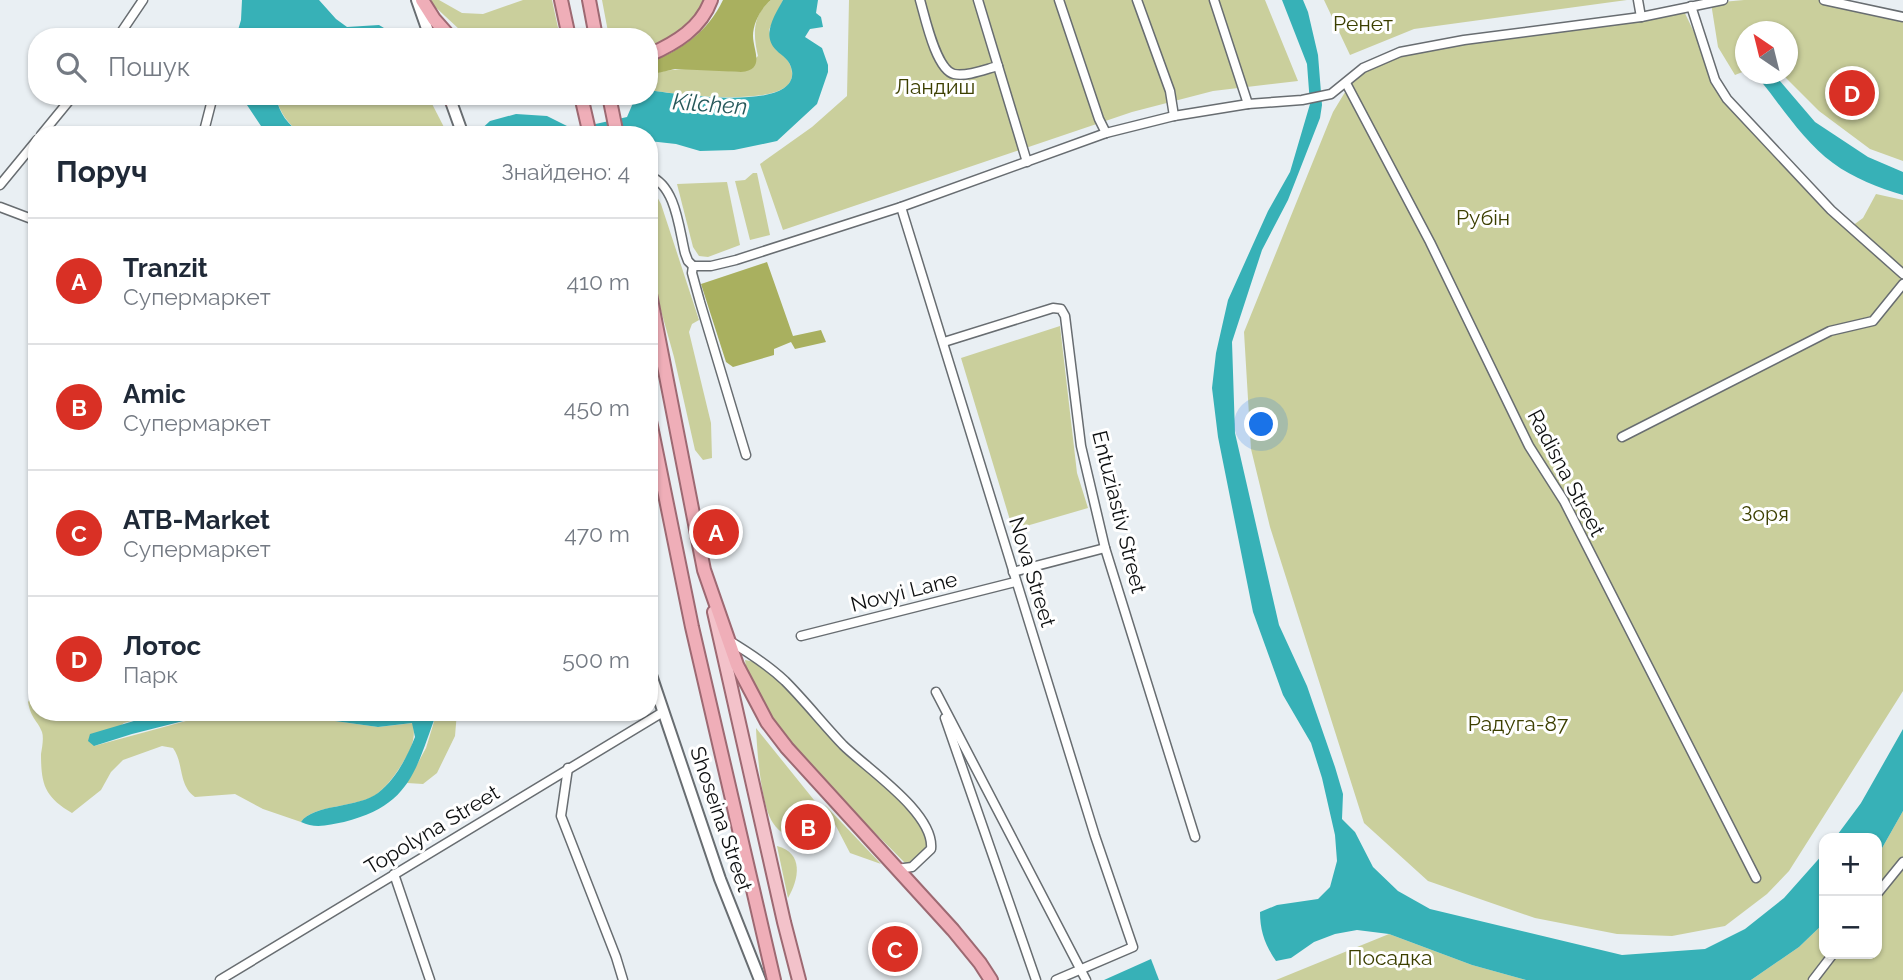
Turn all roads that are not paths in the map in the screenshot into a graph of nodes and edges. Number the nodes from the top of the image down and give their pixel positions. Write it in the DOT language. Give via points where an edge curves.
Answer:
graph roads {
  1 [pos="143,0"];
  2 [pos="420,0"];
  3 [pos="561,0"];
  4 [pos="589,0"];
  5 [pos="711,0"];
  6 [pos="920,0"];
  7 [pos="978,0"];
  8 [pos="1059,0"];
  9 [pos="1137,0"];
  10 [pos="1214,0"];
  11 [pos="1638,0"];
  12 [pos="1723,0"];
  13 [pos="1824,0"];
  14 [pos="1690,6"];
  15 [pos="1641,17"];
  16 [pos="1903,17"];
  17 [pos="124,28"];
  18 [pos="428,28"];
  19 [pos="442,28"];
  20 [pos="567,28"];
  21 [pos="594,28"];
  22 [pos="658,50"];
  23 [pos="998,66"];
  24 [pos="1346,83"];
  25 [pos="1248,104"];
  26 [pos="66,105"];
  27 [pos="210,105"];
  28 [pos="452,105"];
  29 [pos="584,105"];
  30 [pos="611,105"];
  31 [pos="1174,116"];
  32 [pos="48,126"];
  33 [pos="205,126"];
  34 [pos="460,126"];
  35 [pos="588,126"];
  36 [pos="615,126"];
  37 [pos="1107,134"];
  38 [pos="28,152"];
  39 [pos="1027,162"];
  40 [pos="658,180"];
  41 [pos="0,185"];
  42 [pos="0,207"];
  43 [pos="901,207"];
  44 [pos="28,218"];
  45 [pos="693,266"];
  46 [pos="1903,274"];
  47 [pos="1903,284"];
  48 [pos="658,335"];
  49 [pos="944,342"];
  50 [pos="1622,437"];
  51 [pos="746,455"];
  52 [pos="658,460"];
  53 [pos="1105,548"];
  54 [pos="704,570"];
  55 [pos="1014,577"];
  56 [pos="802,636"];
  57 [pos="728,640"];
  58 [pos="658,697"];
  59 [pos="663,712"];
  60 [pos="658,715"];
  61 [pos="648,721"];
  62 [pos="568,768"];
  63 [pos="1195,838"];
  64 [pos="1903,862"];
  65 [pos="895,869"];
  66 [pos="394,874"];
  67 [pos="1756,878"];
  68 [pos="1882,888"];
  69 [pos="1829,959"];
  70 [pos="220,980"];
  71 [pos="430,980"];
  72 [pos="623,980"];
  73 [pos="760,980"];
  74 [pos="774,980"];
  75 [pos="799,980"];
  76 [pos="991,980"];
  77 [pos="1034,980"];
  78 [pos="1056,980"];
  79 [pos="1086,980"];
  80 [pos="1813,980"];
  1 -- 17 [label="street"];
  2 -- 18 [label="main road"];
  2 -- 19 [label="highway"];
  3 -- 20 [label="highway"];
  4 -- 21 [label="highway"];
  5 -- 22 [label="highway" via="684,37"];
  6 -- 23 [label="street" via="932,40 950,74"];
  7 -- 23 [label="street"];
  8 -- 37 [label="street"];
  9 -- 31 [label="street" via="1170,91"];
  10 -- 25 [label="street"];
  11 -- 15 [label="street"];
  12 -- 14 [label="street"];
  13 -- 16 [label="street"];
  14 -- 15 [label="street"];
  14 -- 46 [label="street" via="1715,80 1727,99 1815,194"];
  15 -- 24 [label="street" via="1399,52 1363,68"];
  23 -- 39 [label="street"];
  24 -- 25 [label="street" via="1331,94"];
  24 -- 67 [label="street, Radisna Street" via="1529,446 1564,501"];
  25 -- 31 [label="street"];
  26 -- 32 [label="street"];
  27 -- 33 [label="street"];
  28 -- 34 [label="main road"];
  29 -- 35 [label="highway"];
  30 -- 36 [label="highway"];
  31 -- 37 [label="street"];
  37 -- 39 [label="street"];
  38 -- 41 [label="street"];
  39 -- 43 [label="street"];
  40 -- 45 [label="street" via="669,194"];
  42 -- 44 [label="street"];
  43 -- 45 [label="street" via="736,260"];
  43 -- 49 [label="street, Nova Street"];
  45 -- 51 [label="street"];
  47 -- 50 [label="street" via="1873,321 1830,331"];
  48 -- 54 [label="highway"];
  49 -- 53 [label="street, Entuziastiv Street" via="1060,309 1065,316 1081,446"];
  49 -- 55 [label="street, Nova Street"];
  52 -- 74 [label="highway"];
  53 -- 55 [label="street, Novyi Lane"];
  53 -- 63 [label="street, Entuziastiv Street"];
  54 -- 57 [label="highway"];
  54 -- 75 [label="main road"];
  55 -- 56 [label="street, Novyi Lane"];
  55 -- 78 [label="street, Nova Street" via="1133,947"];
  57 -- 65 [label="highway" via="767,722"];
  57 -- 65 [label="street" via="784,680 843,745 880,775 916,814 930,835 931,849 912,867"];
  58 -- 59 [label="main road, Shoseina Street"];
  59 -- 60 [label="street, Topolyna Street"];
  59 -- 73 [label="main road, Shoseina Street"];
  61 -- 62 [label="street, Topolyna Street"];
  62 -- 66 [label="street, Topolyna Street"];
  62 -- 72 [label="street" via="561,816"];
  64 -- 68 [label="street"];
  65 -- 76 [label="highway" via="953,930"];
  66 -- 70 [label="street, Topolyna Street"];
  66 -- 71 [label="street"];
  69 -- 80 [label="street"];
  77 -- 79 [label="street" via="936,692"];
}
